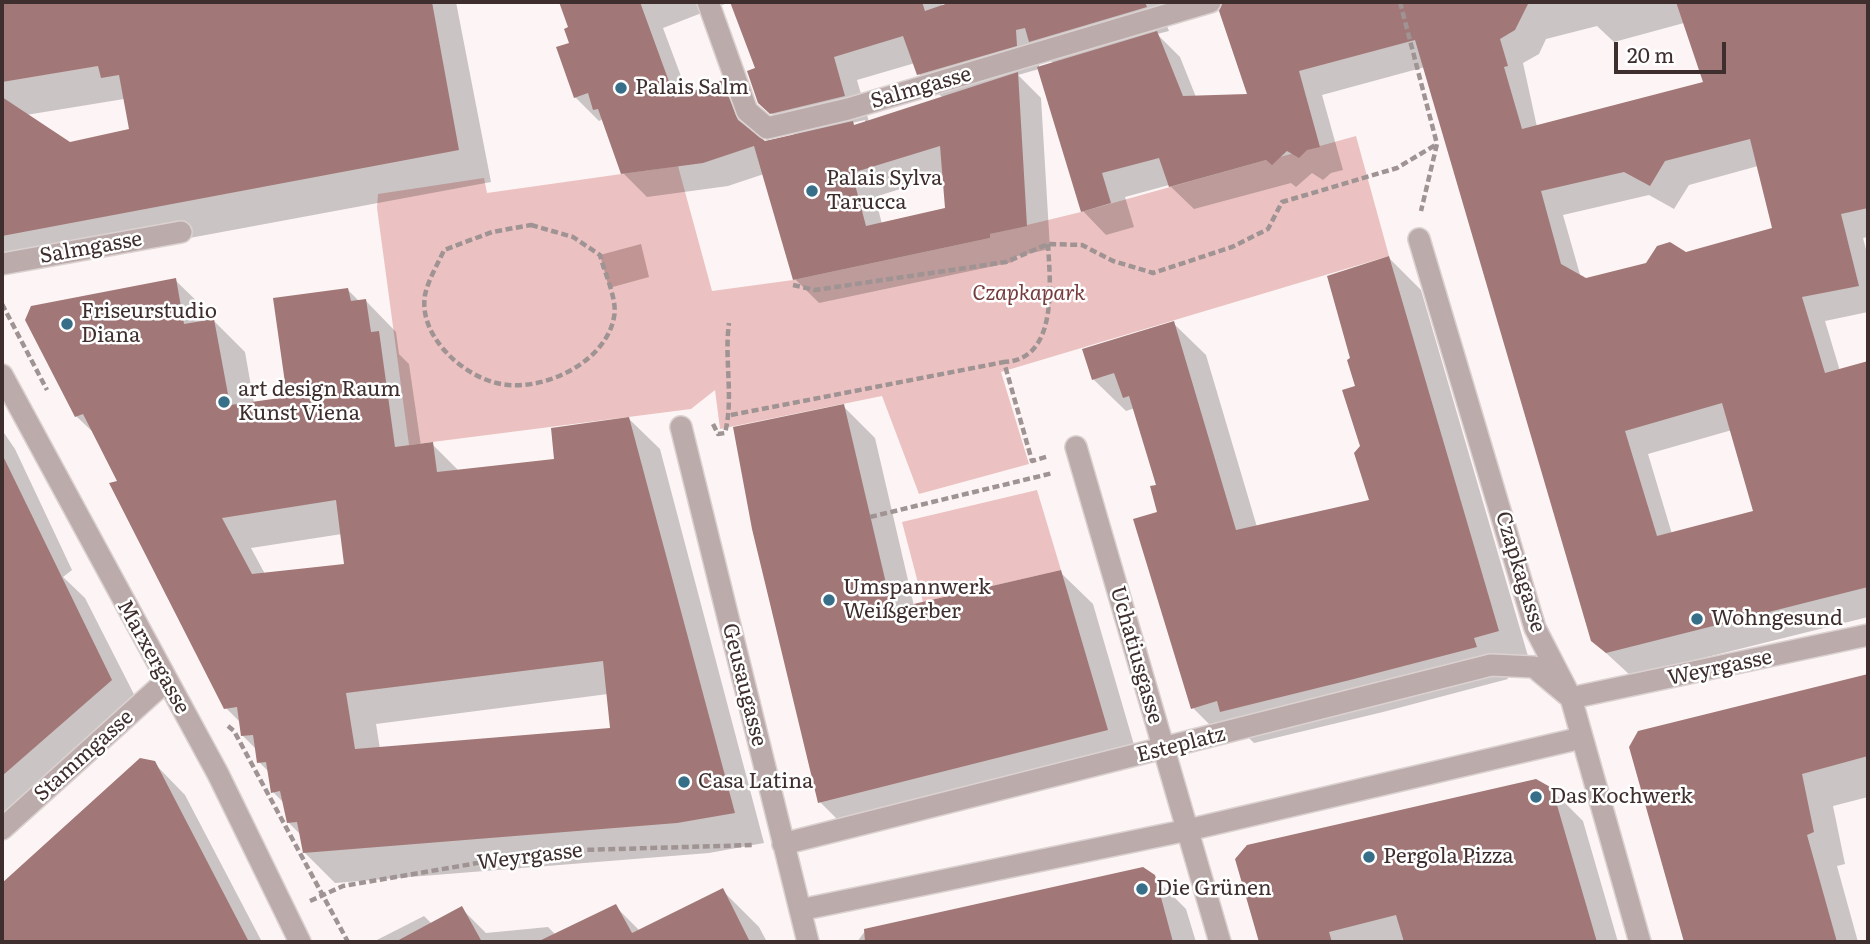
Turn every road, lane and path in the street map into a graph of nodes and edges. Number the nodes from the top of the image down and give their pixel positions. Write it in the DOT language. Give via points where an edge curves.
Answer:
graph roads {
  1 [pos="708,2"];
  2 [pos="1210,2"];
  3 [pos="1400,2"];
  4 [pos="1437,144"];
  5 [pos="181,232"];
  6 [pos="1419,239"];
  7 [pos="1048,244"];
  8 [pos="2,264"];
  9 [pos="793,285"];
  10 [pos="609,288"];
  11 [pos="729,323"];
  12 [pos="1004,362"];
  13 [pos="2,375"];
  14 [pos="731,415"];
  15 [pos="681,427"];
  16 [pos="1076,447"];
  17 [pos="1033,478"];
  18 [pos="870,517"];
  19 [pos="1868,635"];
  20 [pos="165,682"];
  21 [pos="1571,698"];
  22 [pos="1581,738"];
  23 [pos="1164,750"];
  24 [pos="2,829"];
  25 [pos="1188,830"];
  26 [pos="783,844"];
  27 [pos="324,895"];
  28 [pos="800,910"];
  29 [pos="285,914"];
  30 [pos="300,942"];
  31 [pos="348,942"];
  32 [pos="808,942"];
  33 [pos="1220,942"];
  34 [pos="1640,942"];
  1 -- 2 [label="street, Salmgasse" via="747,111 767,128 848,109"];
  3 -- 4 [label="path"];
  4 -- 6 [label="path" via="1421,207"];
  4 -- 7 [label="path" via="1397,168 1282,202 1268,229 1232,247 1153,273 1082,245"];
  5 -- 8 [label="street, Salmgasse"];
  6 -- 21 [label="street, Czapkagasse" via="1535,628"];
  7 -- 9 [label="path" via="1006,261 815,290"];
  7 -- 12 [label="path" via="1048,319 1034,349 1019,362"];
  10 -- 10 [label="path" via="615,314 607,341 573,372 540,382 501,384 460,365 430,335 425,295 444,250 492,232 531,225 573,237 600,255"];
  11 -- 14 [label="path" via="725,352"];
  12 -- 14 [label="path"];
  12 -- 16 [label="path" via="1032,461"];
  13 -- 20 [label="street, Marxergasse"];
  14 -- 15 [label="path" via="725,433 718,434 710,419"];
  15 -- 26 [label="street, Geusaugasse"];
  16 -- 23 [label="street, Uchatiusgasse"];
  17 -- 18 [label="path"];
  19 -- 21 [label="street, Weyrgasse"];
  20 -- 24 [label="street, Stammgasse"];
  20 -- 29 [label="street, Marxergasse" via="218,774"];
  21 -- 22 [label="street, Czapkagasse"];
  21 -- 23 [label="street, Esteplatz" via="1534,667 1491,665"];
  22 -- 25 [label="street"];
  22 -- 34 [label="street, Czapkagasse"];
  23 -- 25 [label="street, Uchatiusgasse"];
  23 -- 26 [label="street, Esteplatz"];
  25 -- 28 [label="street"];
  25 -- 33 [label="street, Uchatiusgasse"];
  26 -- 27 [label="path, Weyrgasse" via="548,851 343,887"];
  26 -- 28 [label="street, Geusaugasse"];
  27 -- 29 [label="path, Weyrgasse"];
  27 -- 31 [label="path"];
  28 -- 32 [label="street, Geusaugasse"];
  29 -- 30 [label="street, Marxergasse"];
}
